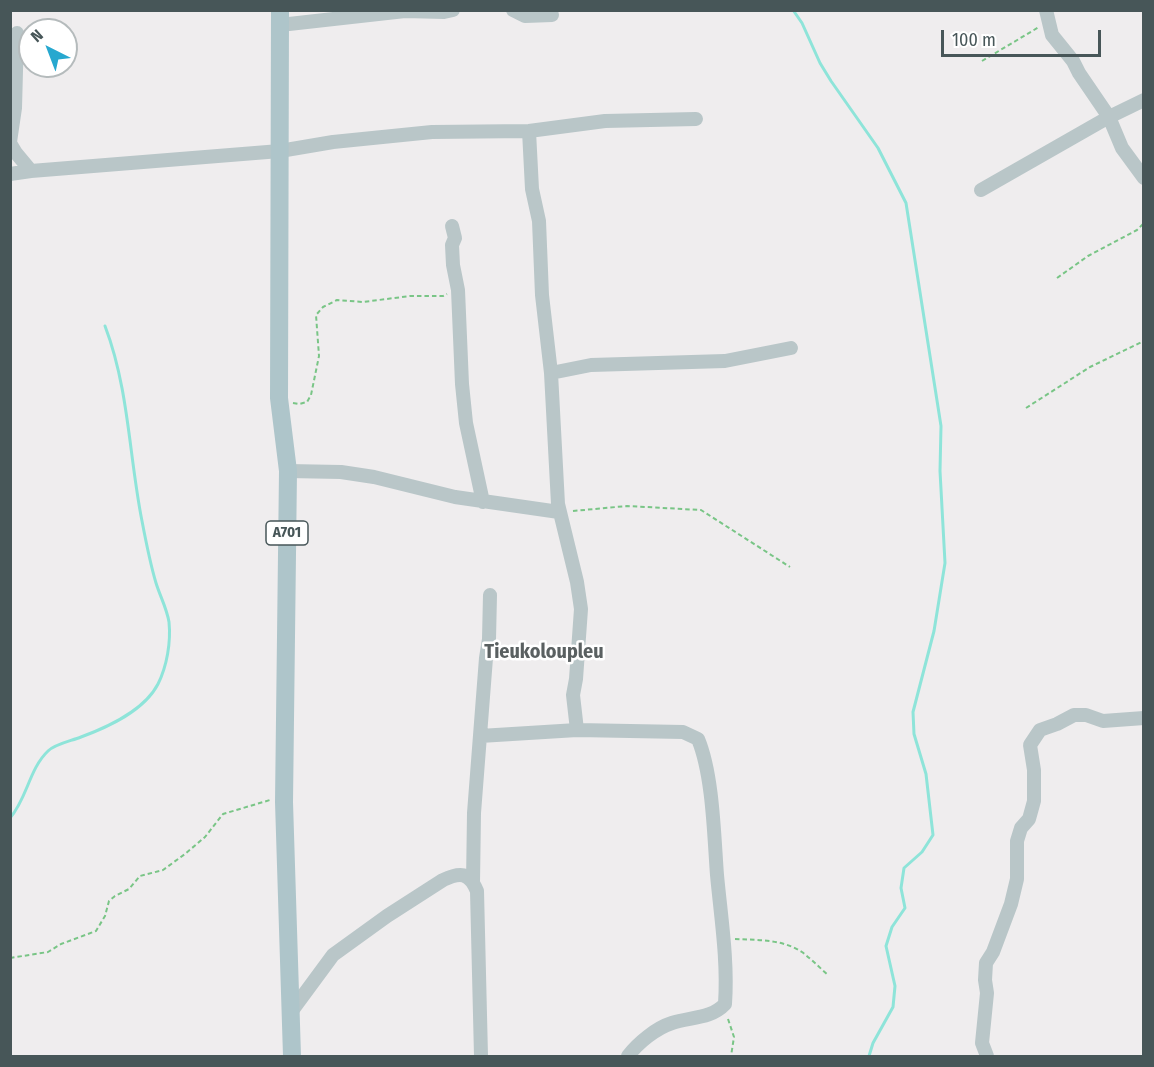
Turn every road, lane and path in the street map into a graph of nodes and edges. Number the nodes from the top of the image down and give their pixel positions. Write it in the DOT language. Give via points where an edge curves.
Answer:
graph roads {
  1 [pos="453,10"];
  2 [pos="513,10"];
  3 [pos="552,15"];
  4 [pos="1047,17"];
  5 [pos="280,18"];
  6 [pos="17,33"];
  7 [pos="982,61"];
  8 [pos="1143,100"];
  9 [pos="1109,117"];
  10 [pos="696,119"];
  11 [pos="529,131"];
  12 [pos="10,142"];
  13 [pos="280,151"];
  14 [pos="31,171"];
  15 [pos="10,174"];
  16 [pos="1143,178"];
  17 [pos="981,190"];
  18 [pos="1143,223"];
  19 [pos="452,226"];
  20 [pos="1057,278"];
  21 [pos="458,290"];
  22 [pos="1143,342"];
  23 [pos="791,348"];
  24 [pos="550,373"];
  25 [pos="279,398"];
  26 [pos="1026,408"];
  27 [pos="288,471"];
  28 [pos="483,502"];
  29 [pos="559,512"];
  30 [pos="790,567"];
  31 [pos="490,595"];
  32 [pos="1143,718"];
  33 [pos="577,730"];
  34 [pos="480,736"];
  35 [pos="284,802"];
  36 [pos="473,883"];
  37 [pos="722,934"];
  38 [pos="10,958"];
  39 [pos="828,975"];
  40 [pos="725,1004"];
  41 [pos="291,1012"];
  42 [pos="292,1056"];
  43 [pos="481,1056"];
  44 [pos="628,1056"];
  45 [pos="731,1056"];
  46 [pos="987,1056"];
  1 -- 5 [label="street"];
  2 -- 3 [label="street" via="525,16"];
  4 -- 7 [label="path"];
  4 -- 9 [label="street" via="1052,35"];
  5 -- 13 [label="main road, A701"];
  6 -- 12 [label="street"];
  8 -- 9 [label="street"];
  9 -- 16 [label="street" via="1122,148"];
  9 -- 17 [label="street"];
  10 -- 11 [label="street" via="605,121"];
  11 -- 13 [label="street" via="432,132"];
  11 -- 24 [label="street"];
  12 -- 14 [label="street"];
  13 -- 14 [label="street"];
  13 -- 25 [label="main road, A701"];
  14 -- 15 [label="street"];
  18 -- 20 [label="path"];
  19 -- 21 [label="street"];
  21 -- 25 [label="path" via="443,296 337,300 323,307 316,315 319,356 311,395 307,402 298,404"];
  21 -- 28 [label="street" via="466,423"];
  22 -- 26 [label="path" via="1090,367"];
  23 -- 24 [label="street" via="724,361 591,365"];
  24 -- 29 [label="street"];
  25 -- 27 [label="main road, A701"];
  27 -- 28 [label="street" via="374,477"];
  27 -- 35 [label="main road, A701"];
  28 -- 29 [label="street"];
  29 -- 30 [label="path" via="627,506 701,510"];
  29 -- 33 [label="street" via="581,609 573,695"];
  31 -- 34 [label="street"];
  32 -- 46 [label="street" via="1103,721 1074,715 1040,730 1030,745 1034,801 1017,841 1017,879 1011,904 986,963 982,1043"];
  33 -- 34 [label="street"];
  33 -- 37 [label="street" via="683,732 698,739 704,753 713,825"];
  34 -- 36 [label="street"];
  35 -- 38 [label="path" via="267,799 223,814 185,854 163,870 140,876 129,889 109,901 96,931 48,952"];
  35 -- 41 [label="main road, A701"];
  36 -- 41 [label="street" via="455,874 346,944 325,964"];
  36 -- 43 [label="street" via="477,891"];
  37 -- 39 [label="path" via="783,944 800,951"];
  37 -- 40 [label="street"];
  40 -- 44 [label="street" via="709,1015 671,1023 651,1034"];
  40 -- 45 [label="path" via="734,1037"];
  41 -- 42 [label="main road, A701"];
}
